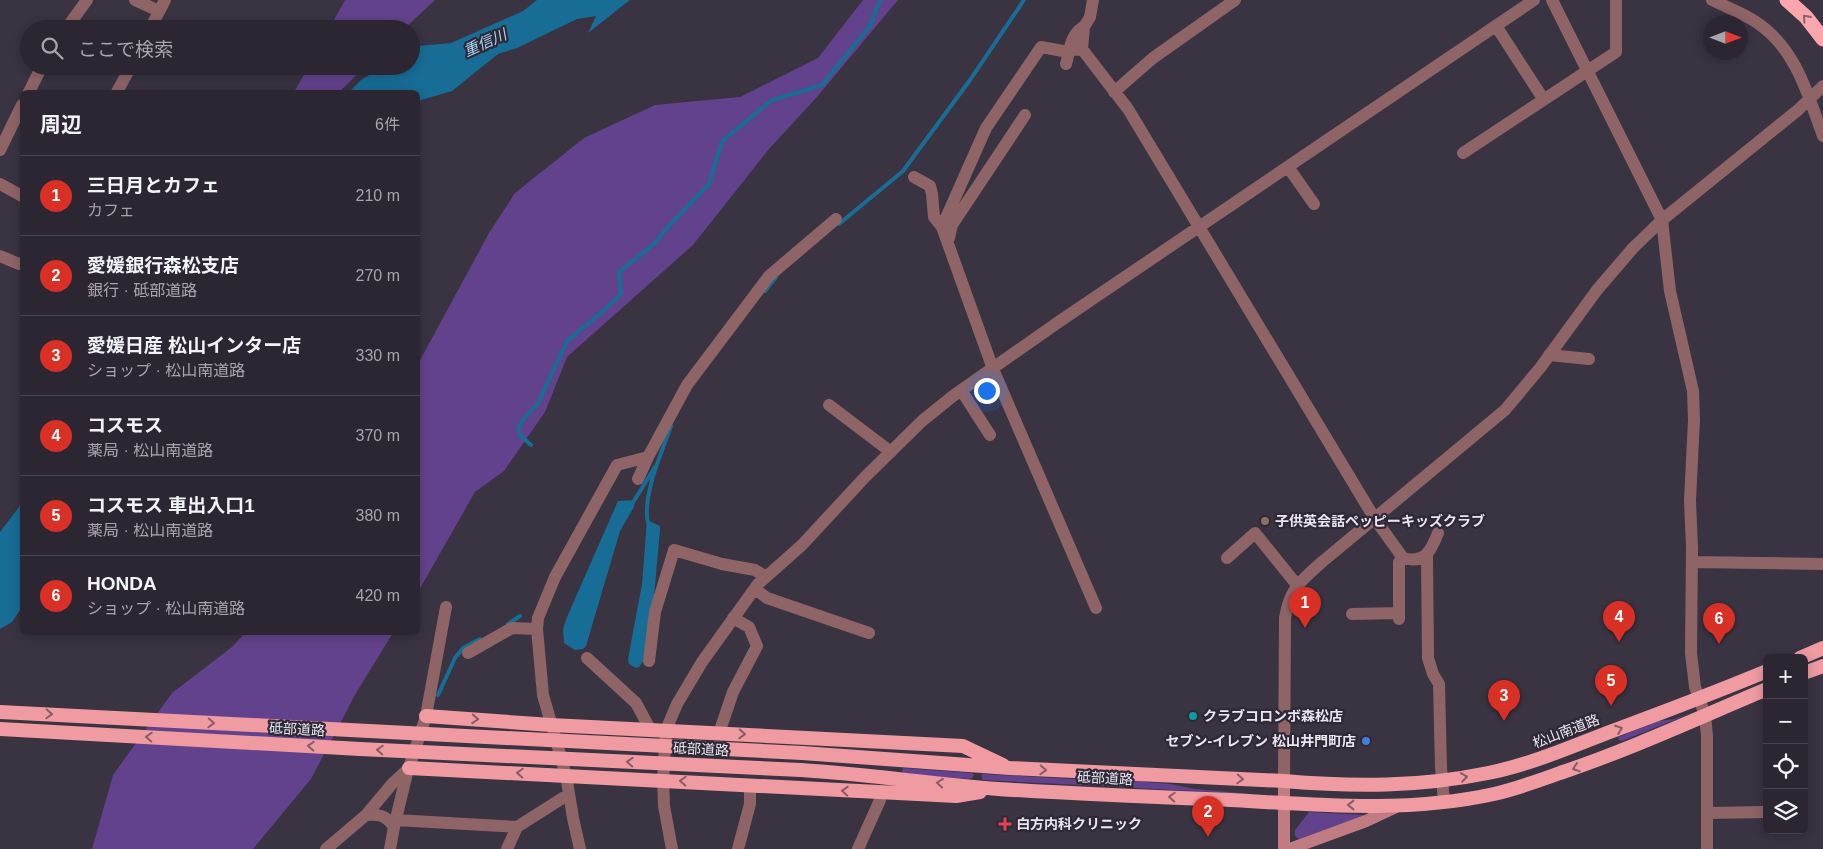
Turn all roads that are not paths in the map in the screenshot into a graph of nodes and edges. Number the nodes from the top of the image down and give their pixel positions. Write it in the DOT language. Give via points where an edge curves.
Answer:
graph roads {
  1 [pos="87,0"];
  2 [pos="135,0"];
  3 [pos="1093,0"];
  4 [pos="1102,0"];
  5 [pos="1235,0"];
  6 [pos="1534,0"];
  7 [pos="1552,0"];
  8 [pos="1616,0"];
  9 [pos="1712,0"];
  10 [pos="1787,0"];
  11 [pos="162,6"];
  12 [pos="73,20"];
  13 [pos="155,20"];
  14 [pos="1087,22"];
  15 [pos="1496,26"];
  16 [pos="1823,39"];
  17 [pos="1075,50"];
  18 [pos="1066,64"];
  19 [pos="1588,71"];
  20 [pos="38,75"];
  21 [pos="126,75"];
  22 [pos="1823,86"];
  23 [pos="30,90"];
  24 [pos="118,90"];
  25 [pos="1114,92"];
  26 [pos="1810,97"];
  27 [pos="1544,100"];
  28 [pos="20,109"];
  29 [pos="1025,115"];
  30 [pos="1823,136"];
  31 [pos="0,150"];
  32 [pos="1463,153"];
  33 [pos="1288,167"];
  34 [pos="914,177"];
  35 [pos="0,184"];
  36 [pos="20,195"];
  37 [pos="1314,204"];
  38 [pos="836,219"];
  39 [pos="1662,220"];
  40 [pos="942,227"];
  41 [pos="1199,227"];
  42 [pos="948,243"];
  43 [pos="0,256"];
  44 [pos="20,264"];
  45 [pos="1550,355"];
  46 [pos="1589,359"];
  47 [pos="993,369"];
  48 [pos="961,390"];
  49 [pos="829,405"];
  50 [pos="990,435"];
  51 [pos="891,452"];
  52 [pos="648,456"];
  53 [pos="638,479"];
  54 [pos="1375,519"];
  55 [pos="1438,533"];
  56 [pos="1427,555"];
  57 [pos="1227,558"];
  58 [pos="1403,558"];
  59 [pos="1692,562"];
  60 [pos="1823,564"];
  61 [pos="766,577"];
  62 [pos="1297,585"];
  63 [pos="755,589"];
  64 [pos="446,607"];
  65 [pos="1096,608"];
  66 [pos="1352,614"];
  67 [pos="733,618"];
  68 [pos="537,628"];
  69 [pos="868,633"];
  70 [pos="1823,648"];
  71 [pos="468,653"];
  72 [pos="1808,655"];
  73 [pos="587,658"];
  74 [pos="649,661"];
  75 [pos="1823,666"];
  76 [pos="1808,672"];
  77 [pos="1763,673"];
  78 [pos="1763,690"];
  79 [pos="1700,698"];
  80 [pos="0,712"];
  81 [pos="1705,715"];
  82 [pos="426,716"];
  83 [pos="551,724"];
  84 [pos="0,729"];
  85 [pos="650,729"];
  86 [pos="666,730"];
  87 [pos="719,733"];
  88 [pos="409,768"];
  89 [pos="1010,768"];
  90 [pos="566,775"];
  91 [pos="663,780"];
  92 [pos="1442,780"];
  93 [pos="1284,781"];
  94 [pos="750,785"];
  95 [pos="1398,785"];
  96 [pos="998,788"];
  97 [pos="880,793"];
  98 [pos="569,794"];
  99 [pos="1444,802"];
  100 [pos="1284,803"];
  101 [pos="1400,805"];
  102 [pos="1763,812"];
  103 [pos="1706,813"];
  104 [pos="366,815"];
  105 [pos="395,823"];
  106 [pos="517,827"];
  107 [pos="349,830"];
  108 [pos="675,847"];
  109 [pos="326,849"];
  110 [pos="341,849"];
  111 [pos="390,849"];
  112 [pos="507,849"];
  113 [pos="580,849"];
  114 [pos="738,849"];
  115 [pos="858,849"];
  116 [pos="1284,849"];
  117 [pos="1290,849"];
  118 [pos="1706,849"];
  1 -- 12 [label="street"];
  2 -- 11 [label="street"];
  3 -- 14 [label="street"];
  4 -- 14 [label="street"];
  5 -- 25 [label="street" via="1153,58"];
  6 -- 15 [label="street"];
  7 -- 19 [label="street"];
  8 -- 19 [label="street" via="1616,52"];
  9 -- 26 [label="street" via="1757,23 1784,46"];
  16 -- 10 [label="highway, one-way"];
  11 -- 13 [label="street"];
  14 -- 17 [label="street"];
  15 -- 27 [label="street"];
  15 -- 33 [label="street"];
  17 -- 18 [label="street"];
  17 -- 25 [label="street"];
  17 -- 40 [label="street" via="1041,46 986,128"];
  19 -- 27 [label="street"];
  19 -- 39 [label="street"];
  20 -- 23 [label="street"];
  21 -- 24 [label="street"];
  22 -- 26 [label="street"];
  25 -- 41 [label="street" via="1128,109"];
  26 -- 30 [label="street"];
  26 -- 39 [label="street"];
  27 -- 32 [label="street"];
  28 -- 31 [label="street"];
  29 -- 42 [label="street" via="952,225"];
  33 -- 37 [label="street"];
  33 -- 41 [label="street"];
  34 -- 40 [label="street" via="930,186 934,217"];
  35 -- 36 [label="street"];
  38 -- 52 [label="street" via="770,276 687,385"];
  39 -- 45 [label="street" via="1596,290"];
  39 -- 59 [label="street" via="1670,291 1692,391"];
  40 -- 42 [label="street"];
  41 -- 47 [label="street"];
  41 -- 54 [label="street"];
  42 -- 47 [label="street"];
  43 -- 44 [label="street"];
  45 -- 46 [label="street"];
  45 -- 54 [label="street" via="1505,410"];
  47 -- 48 [label="street"];
  47 -- 65 [label="street"];
  48 -- 50 [label="street"];
  48 -- 51 [label="street" via="922,421"];
  49 -- 51 [label="street"];
  51 -- 61 [label="street" via="802,545"];
  52 -- 53 [label="street"];
  52 -- 68 [label="street" via="617,465 555,576"];
  54 -- 58 [label="street"];
  54 -- 62 [label="street"];
  55 -- 56 [label="street"];
  56 -- 58 [label="street" via="1417,560"];
  56 -- 92 [label="street" via="1428,658 1439,684"];
  57 -- 62 [label="street" via="1255,533"];
  58 -- 66 [label="street" via="1399,562 1399,616"];
  59 -- 60 [label="street"];
  59 -- 79 [label="street" via="1691,653 1695,687"];
  61 -- 63 [label="street"];
  61 -- 74 [label="street" via="755,570 674,550 655,612"];
  62 -- 93 [label="street" via="1287,604 1285,618"];
  63 -- 67 [label="street"];
  63 -- 69 [label="street" via="767,598"];
  64 -- 82 [label="street"];
  67 -- 86 [label="street" via="676,704"];
  67 -- 87 [label="street" via="749,627 757,646 733,692"];
  68 -- 71 [label="street" via="512,628"];
  68 -- 83 [label="street" via="543,695"];
  70 -- 72 [label="highway"];
  73 -- 85 [label="street" via="636,703"];
  75 -- 76 [label="highway"];
  77 -- 79 [label="highway, 松山南道路"];
  78 -- 81 [label="highway"];
  79 -- 81 [label="street"];
  92 -- 79 [label="highway, 松山南道路, one-way" via="1489,773 1534,761"];
  80 -- 89 [label="highway, 砥部道路, one-way, bridge" via="802,753"];
  81 -- 99 [label="highway, one-way" via="1644,742 1538,781 1494,794"];
  81 -- 103 [label="street"];
  82 -- 83 [label="highway, one-way"];
  82 -- 88 [label="street"];
  83 -- 85 [label="highway"];
  83 -- 90 [label="street"];
  96 -- 84 [label="highway, 砥部道路, one-way, bridge" via="801,770"];
  85 -- 86 [label="highway"];
  86 -- 87 [label="highway"];
  86 -- 91 [label="street"];
  87 -- 89 [label="highway, one-way" via="963,746"];
  90 -- 88 [label="highway, one-way"];
  88 -- 104 [label="street"];
  88 -- 105 [label="street"];
  89 -- 93 [label="highway, 砥部道路, one-way"];
  90 -- 91 [label="highway"];
  90 -- 98 [label="street"];
  94 -- 91 [label="highway, one-way"];
  91 -- 108 [label="street" via="668,830"];
  92 -- 95 [label="highway, 松山南道路"];
  92 -- 99 [label="street"];
  93 -- 95 [label="highway, 砥部道路"];
  93 -- 100 [label="main road"];
  97 -- 94 [label="highway, one-way"];
  94 -- 114 [label="street" via="750,804"];
  96 -- 97 [label="highway" via="956,796"];
  100 -- 96 [label="highway, 砥部道路, one-way"];
  97 -- 115 [label="street" via="880,800"];
  98 -- 106 [label="street"];
  98 -- 113 [label="street"];
  99 -- 101 [label="highway"];
  101 -- 100 [label="highway, 砥部道路, one-way"];
  100 -- 116 [label="main road"];
  101 -- 117 [label="main road"];
  102 -- 103 [label="street"];
  103 -- 118 [label="street"];
  104 -- 105 [label="street" via="381,815"];
  104 -- 107 [label="street"];
  105 -- 106 [label="street"];
  105 -- 111 [label="street"];
  106 -- 112 [label="street"];
  107 -- 109 [label="street"];
  107 -- 110 [label="street"];
}
